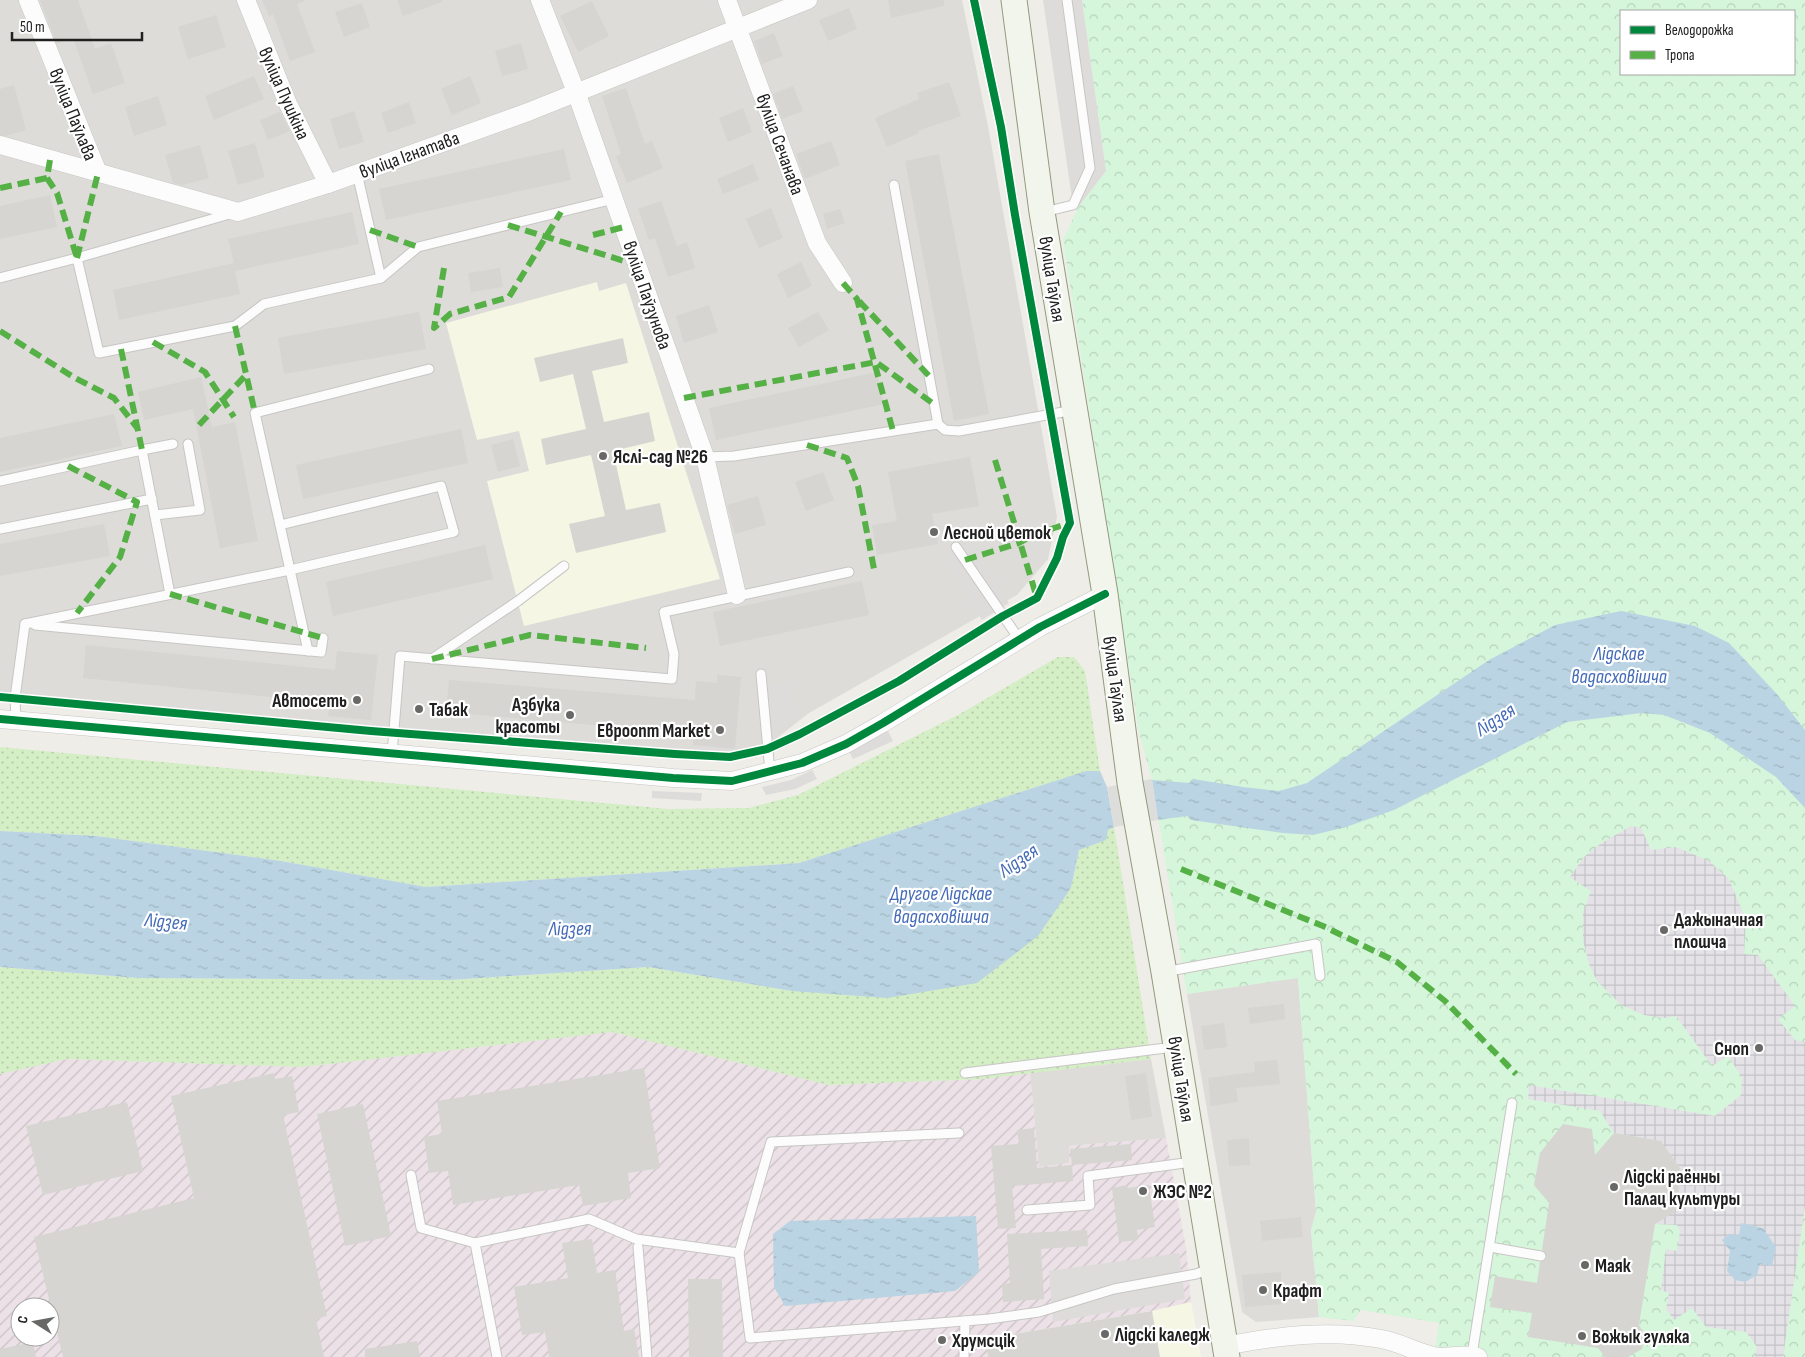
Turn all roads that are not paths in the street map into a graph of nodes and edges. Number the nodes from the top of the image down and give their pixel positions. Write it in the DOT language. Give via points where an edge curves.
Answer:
graph roads {
  1 [pos="28,0"];
  2 [pos="246,0"];
  3 [pos="540,0"];
  4 [pos="727,0"];
  5 [pos="808,0"];
  6 [pos="1014,0"];
  7 [pos="1067,0"];
  8 [pos="738,28"];
  9 [pos="576,92"];
  10 [pos="0,146"];
  11 [pos="98,173"];
  12 [pos="357,173"];
  13 [pos="328,184"];
  14 [pos="894,185"];
  15 [pos="614,199"];
  16 [pos="238,212"];
  17 [pos="1042,212"];
  18 [pos="77,258"];
  19 [pos="0,278"];
  20 [pos="381,278"];
  21 [pos="843,283"];
  22 [pos="429,369"];
  23 [pos="1074,410"];
  24 [pos="938,424"];
  25 [pos="173,444"];
  26 [pos="188,444"];
  27 [pos="142,450"];
  28 [pos="705,458"];
  29 [pos="0,481"];
  30 [pos="152,500"];
  31 [pos="155,515"];
  32 [pos="280,525"];
  33 [pos="0,529"];
  34 [pos="956,547"];
  35 [pos="564,566"];
  36 [pos="290,570"];
  37 [pos="849,572"];
  38 [pos="170,594"];
  39 [pos="1105,594"];
  40 [pos="737,595"];
  41 [pos="25,624"];
  42 [pos="323,638"];
  43 [pos="1019,640"];
  44 [pos="308,651"];
  45 [pos="432,659"];
  46 [pos="761,674"];
  47 [pos="8,720"];
  48 [pos="392,754"];
  49 [pos="770,772"];
  50 [pos="1164,972"];
  51 [pos="1320,976"];
  52 [pos="1176,1046"];
  53 [pos="964,1073"];
  54 [pos="1512,1103"];
  55 [pos="959,1133"];
  56 [pos="1195,1162"];
  57 [pos="411,1174"];
  58 [pos="1027,1210"];
  59 [pos="475,1244"];
  60 [pos="638,1247"];
  61 [pos="1490,1247"];
  62 [pos="739,1253"];
  63 [pos="1541,1256"];
  64 [pos="1213,1268"];
  65 [pos="965,1321"];
  66 [pos="1227,1351"];
  67 [pos="1427,1356"];
  68 [pos="1475,1356"];
  69 [pos="498,1357"];
  70 [pos="647,1357"];
  71 [pos="964,1357"];
  1 -- 11 [label="street, вуліца Паўлава"];
  2 -- 13 [label="street, вуліца Пушкіна" via="288,104"];
  3 -- 9 [label="street, вуліца Паўзунова"];
  4 -- 8 [label="street, вуліца Сечанава"];
  5 -- 8 [label="street, вуліца Ігнатава"];
  6 -- 17 [label="main road, вуліца Таўлая"];
  7 -- 17 [label="lane" via="1090,168 1073,205"];
  8 -- 9 [label="street, вуліца Ігнатава"];
  8 -- 21 [label="street, вуліца Сечанава" via="817,243"];
  9 -- 12 [label="street, вуліца Ігнатава"];
  9 -- 15 [label="street, вуліца Паўзунова"];
  10 -- 11 [label="street"];
  11 -- 16 [label="street"];
  12 -- 13 [label="street, вуліца Ігнатава"];
  12 -- 20 [label="lane"];
  13 -- 16 [label="street, вуліца Ігнатава"];
  14 -- 24 [label="lane"];
  15 -- 20 [label="lane" via="418,247"];
  15 -- 28 [label="street, вуліца Паўзунова"];
  16 -- 18 [label="lane"];
  17 -- 23 [label="main road, вуліца Таўлая"];
  18 -- 19 [label="lane"];
  18 -- 20 [label="lane" via="99,353 235,326 264,304"];
  22 -- 32 [label="lane" via="255,413"];
  23 -- 24 [label="lane" via="959,431 945,430"];
  23 -- 39 [label="main road, вуліца Таўлая"];
  24 -- 28 [label="lane"];
  25 -- 27 [label="lane"];
  26 -- 31 [label="lane" via="200,510"];
  27 -- 29 [label="lane"];
  27 -- 30 [label="lane"];
  28 -- 40 [label="street, вуліца Паўзунова"];
  30 -- 31 [label="lane"];
  30 -- 33 [label="lane"];
  31 -- 38 [label="lane"];
  32 -- 36 [label="lane"];
  32 -- 36 [label="lane" via="441,486 454,532"];
  34 -- 43 [label="lane"];
  35 -- 45 [label="lane"];
  36 -- 38 [label="lane"];
  36 -- 44 [label="lane"];
  37 -- 40 [label="lane"];
  38 -- 41 [label="lane"];
  39 -- 43 [label="street"];
  39 -- 50 [label="main road, вуліца Таўлая" via="1130,783"];
  40 -- 45 [label="lane" via="664,612 674,654 672,679"];
  41 -- 44 [label="lane"];
  41 -- 47 [label="lane" via="15,698"];
  42 -- 44 [label="lane" via="321,652"];
  43 -- 49 [label="street" via="846,744 802,763"];
  45 -- 48 [label="lane" via="400,656"];
  46 -- 49 [label="lane"];
  47 -- 48 [label="street"];
  48 -- 49 [label="street" via="701,780 732,781"];
  50 -- 51 [label="lane" via="1316,944"];
  50 -- 52 [label="main road, вуліца Таўлая"];
  52 -- 53 [label="lane"];
  52 -- 56 [label="main road, вуліца Таўлая"];
  54 -- 61 [label="lane"];
  55 -- 62 [label="lane" via="771,1142"];
  56 -- 58 [label="lane" via="1088,1176 1090,1206"];
  56 -- 64 [label="main road, вуліца Таўлая"];
  57 -- 59 [label="lane" via="421,1228"];
  59 -- 62 [label="lane" via="589,1218 636,1238"];
  59 -- 69 [label="lane"];
  60 -- 70 [label="lane"];
  61 -- 63 [label="lane"];
  61 -- 68 [label="lane"];
  62 -- 65 [label="lane" via="750,1338"];
  64 -- 65 [label="lane" via="1114,1289 1040,1312"];
  64 -- 66 [label="main road, вуліца Таўлая"];
  65 -- 71 [label="lane"];
  66 -- 67 [label="street" via="1256,1340 1339,1333 1383,1339"];
  67 -- 68 [label="street"];
}
